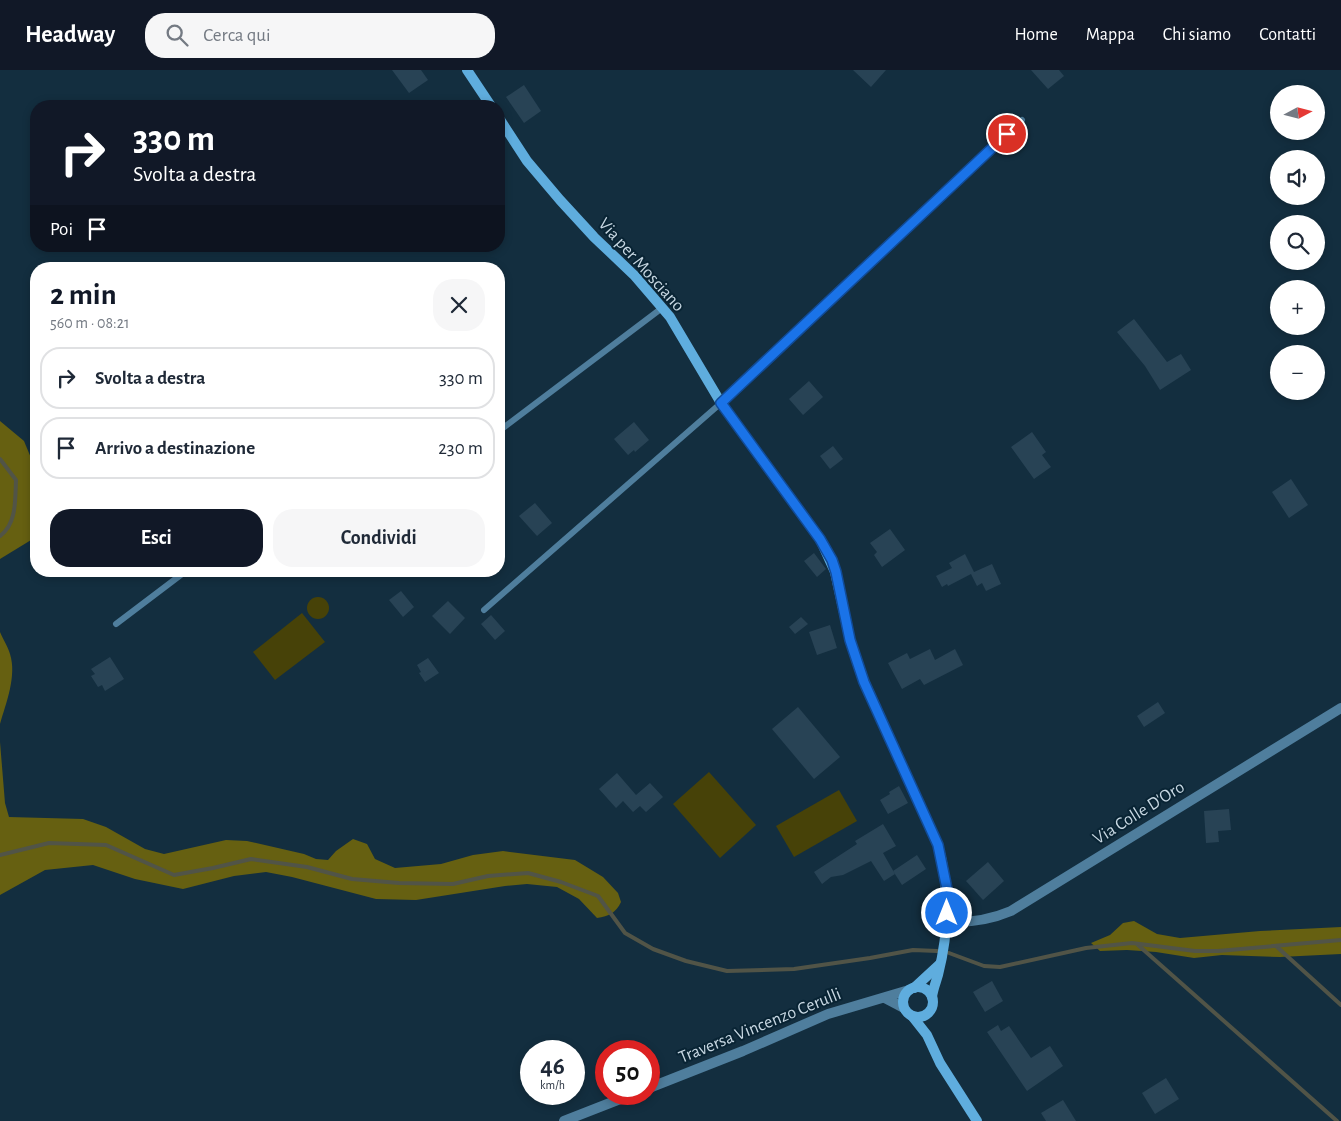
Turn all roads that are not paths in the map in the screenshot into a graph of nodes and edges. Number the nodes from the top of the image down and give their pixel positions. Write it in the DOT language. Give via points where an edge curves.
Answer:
graph roads {
  1 [pos="467,70"];
  2 [pos="487,100"];
  3 [pos="1022,120"];
  4 [pos="505,127"];
  5 [pos="662,308"];
  6 [pos="721,403"];
  7 [pos="505,426"];
  8 [pos="178,577"];
  9 [pos="484,610"];
  10 [pos="116,624"];
  11 [pos="1341,708"];
  12 [pos="946,922"];
  13 [pos="940,964"];
  14 [pos="912,989"];
  15 [pos="932,997"];
  16 [pos="885,998"];
  17 [pos="904,1008"];
  18 [pos="930,1012"];
  19 [pos="912,1016"];
  20 [pos="927,1035"];
  21 [pos="660,1084"];
  22 [pos="605,1105"];
  23 [pos="564,1121"];
  24 [pos="977,1121"];
  1 -- 2 [label="main road"];
  3 -- 6 [label="lane"];
  4 -- 5 [label="main road, Via per Mosciano" via="527,161 560,200"];
  5 -- 6 [label="main road, Via per Mosciano"];
  5 -- 7 [label="lane"];
  6 -- 9 [label="lane"];
  6 -- 12 [label="main road, Via per Mosciano" via="832,560 850,640 864,682 938,845 947,889"];
  8 -- 10 [label="lane"];
  11 -- 12 [label="street, Via Colle D'Oro" via="1011,911 994,919"];
  12 -- 13 [label="main road, Via per Mosciano"];
  13 -- 14 [label="main road"];
  13 -- 15 [label="main road, Via per Mosciano"];
  14 -- 15 [label="main road" via="927,990"];
  14 -- 16 [label="street, Traversa Vincenzo Cerulli"];
  14 -- 17 [label="main road" via="904,998"];
  15 -- 18 [label="main road"];
  16 -- 17 [label="street"];
  16 -- 21 [label="street, Traversa Vincenzo Cerulli" via="828,1014"];
  17 -- 19 [label="main road"];
  18 -- 19 [label="main road" via="924,1016"];
  18 -- 20 [label="main road"];
  19 -- 20 [label="main road"];
  20 -- 24 [label="main road" via="940,1063"];
  22 -- 23 [label="street"];
}
